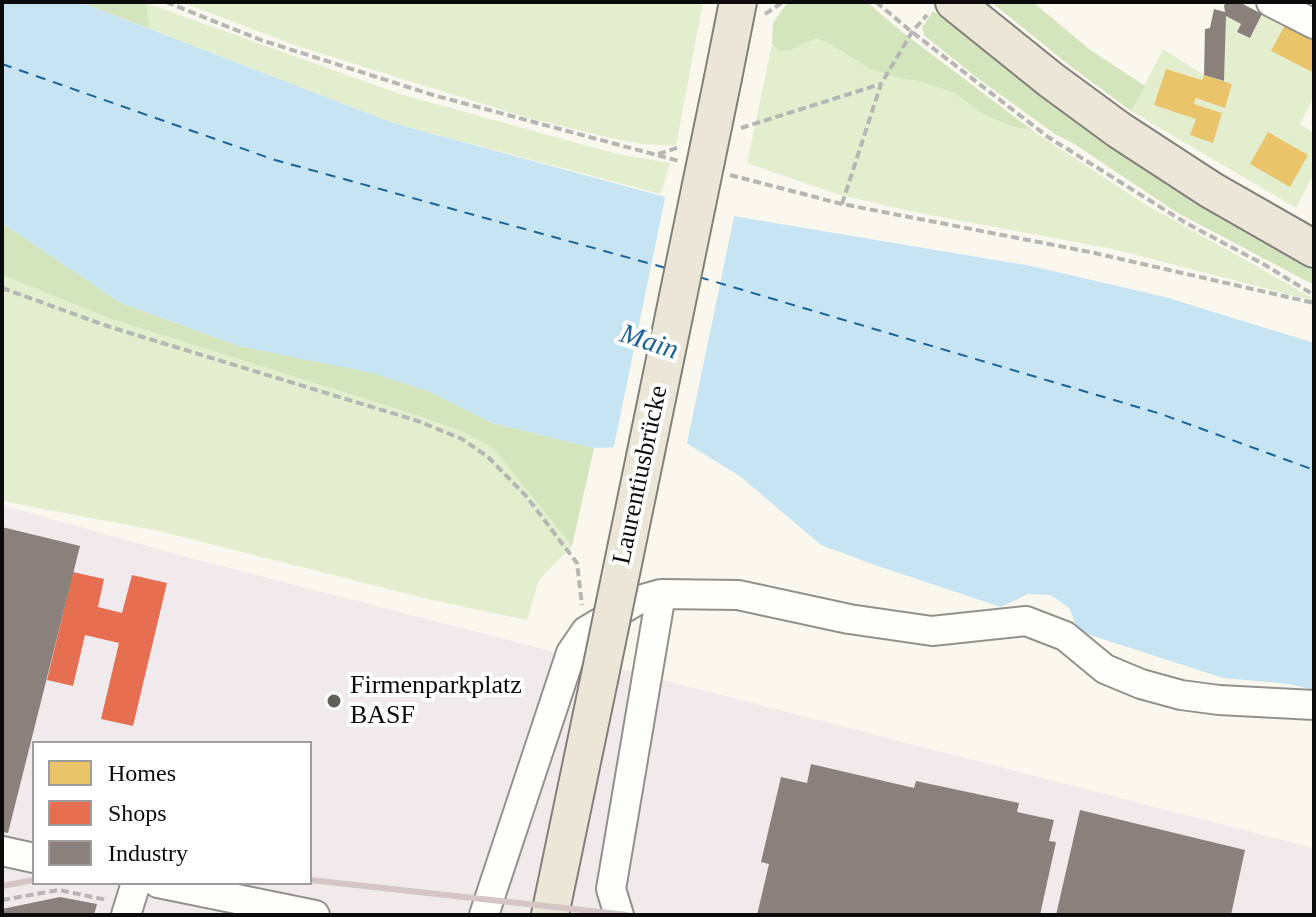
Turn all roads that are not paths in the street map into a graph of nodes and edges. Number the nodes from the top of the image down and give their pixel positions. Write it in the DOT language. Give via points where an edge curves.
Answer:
graph roads {
  1 [pos="747,2"];
  2 [pos="1271,2"];
  3 [pos="949,9"];
  4 [pos="734,18"];
  5 [pos="1314,24"];
  6 [pos="1314,249"];
  7 [pos="661,594"];
  8 [pos="1314,705"];
  9 [pos="2,851"];
  10 [pos="32,858"];
  11 [pos="168,885"];
  12 [pos="315,915"];
  13 [pos="484,915"];
  14 [pos="550,915"];
  15 [pos="619,915"];
  1 -- 4 [label="main road, Laurentiusbrücke"];
  2 -- 5 [label="street"];
  3 -- 6 [label="main road" via="1119,130"];
  4 -- 14 [label="main road, Laurentiusbrücke, bridge"];
  7 -- 8 [label="street" via="738,595 932,631 1026,621 1065,636 1105,669 1141,684 1219,700"];
  7 -- 13 [label="street" via="636,601 586,631 571,653"];
  7 -- 15 [label="street" via="611,889"];
  9 -- 10 [label="street"];
  11 -- 12 [label="street"];
}
